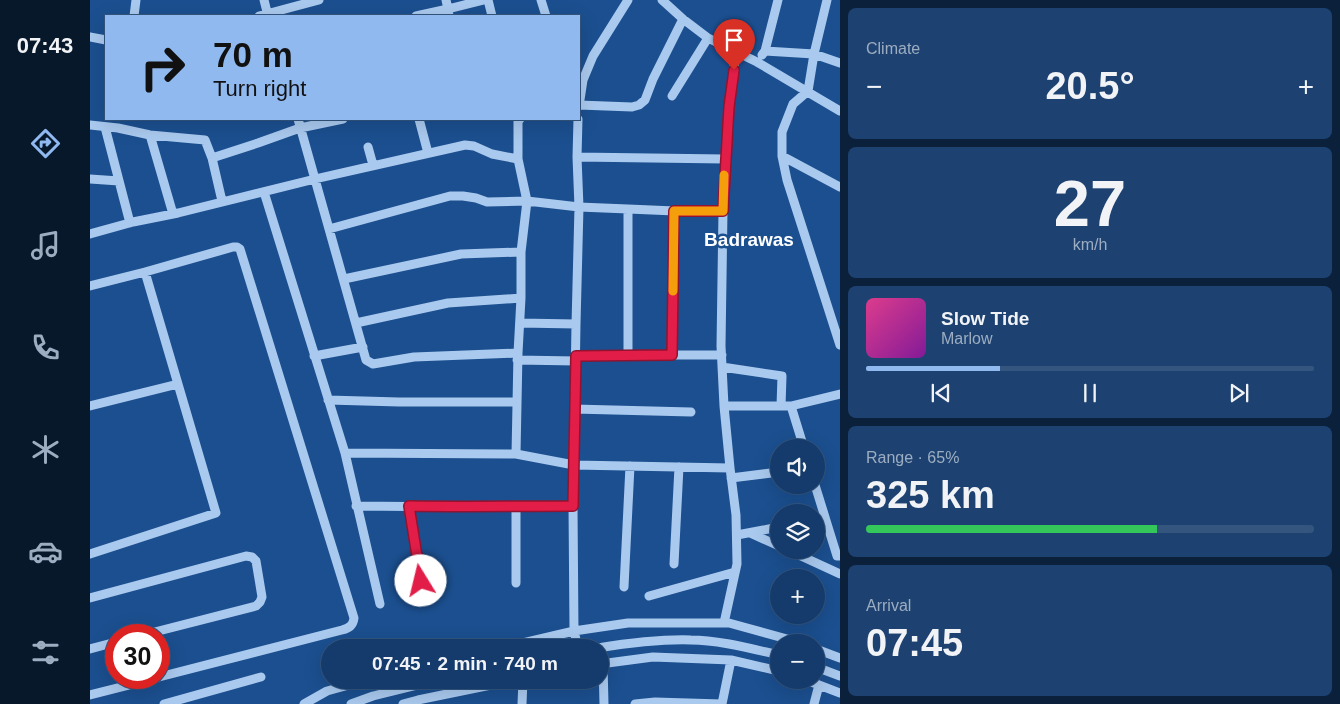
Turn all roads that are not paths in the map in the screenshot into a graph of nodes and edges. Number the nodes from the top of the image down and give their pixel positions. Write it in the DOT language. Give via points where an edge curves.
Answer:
graph roads {
  1 [pos="136,0"];
  2 [pos="264,0"];
  3 [pos="319,0"];
  4 [pos="484,0"];
  5 [pos="488,0"];
  6 [pos="542,0"];
  7 [pos="628,0"];
  8 [pos="662,0"];
  9 [pos="778,0"];
  10 [pos="827,0"];
  11 [pos="448,8"];
  12 [pos="134,15"];
  13 [pos="265,15"];
  14 [pos="268,15"];
  15 [pos="420,15"];
  16 [pos="492,15"];
  17 [pos="546,15"];
  18 [pos="683,19"];
  19 [pos="90,37"];
  20 [pos="708,38"];
  21 [pos="105,40"];
  22 [pos="736,51"];
  23 [pos="765,51"];
  24 [pos="814,54"];
  25 [pos="757,62"];
  26 [pos="840,63"];
  27 [pos="808,90"];
  28 [pos="672,96"];
  29 [pos="580,100"];
  30 [pos="580,106"];
  31 [pos="840,111"];
  32 [pos="332,120"];
  33 [pos="419,120"];
  34 [pos="519,120"];
  35 [pos="578,120"];
  36 [pos="119,123"];
  37 [pos="299,123"];
  38 [pos="90,125"];
  39 [pos="105,127"];
  40 [pos="150,135"];
  41 [pos="368,147"];
  42 [pos="428,153"];
  43 [pos="782,156"];
  44 [pos="577,157"];
  45 [pos="212,158"];
  46 [pos="518,158"];
  47 [pos="725,159"];
  48 [pos="374,165"];
  49 [pos="315,178"];
  50 [pos="90,179"];
  51 [pos="119,181"];
  52 [pos="840,187"];
  53 [pos="264,192"];
  54 [pos="222,201"];
  55 [pos="528,201"];
  56 [pos="579,207"];
  57 [pos="628,209"];
  58 [pos="674,211"];
  59 [pos="723,211"];
  60 [pos="173,214"];
  61 [pos="130,223"];
  62 [pos="329,228"];
  63 [pos="90,234"];
  64 [pos="522,252"];
  65 [pos="144,272"];
  66 [pos="344,279"];
  67 [pos="90,286"];
  68 [pos="521,298"];
  69 [pos="356,323"];
  70 [pos="520,323"];
  71 [pos="576,324"];
  72 [pos="840,345"];
  73 [pos="363,347"];
  74 [pos="628,355"];
  75 [pos="672,355"];
  76 [pos="722,355"];
  77 [pos="314,356"];
  78 [pos="518,356"];
  79 [pos="576,358"];
  80 [pos="722,367"];
  81 [pos="178,384"];
  82 [pos="840,394"];
  83 [pos="328,400"];
  84 [pos="516,402"];
  85 [pos="90,406"];
  86 [pos="724,406"];
  87 [pos="781,406"];
  88 [pos="791,406"];
  89 [pos="574,409"];
  90 [pos="691,412"];
  91 [pos="801,439"];
  92 [pos="345,453"];
  93 [pos="516,454"];
  94 [pos="574,465"];
  95 [pos="630,466"];
  96 [pos="678,467"];
  97 [pos="770,472"];
  98 [pos="730,473"];
  99 [pos="356,506"];
  100 [pos="409,506"];
  101 [pos="516,506"];
  102 [pos="573,506"];
  103 [pos="770,529"];
  104 [pos="825,530"];
  105 [pos="750,532"];
  106 [pos="737,535"];
  107 [pos="770,542"];
  108 [pos="90,554"];
  109 [pos="840,556"];
  110 [pos="808,559"];
  111 [pos="674,564"];
  112 [pos="736,572"];
  113 [pos="840,574"];
  114 [pos="421,581"];
  115 [pos="516,583"];
  116 [pos="624,587"];
  117 [pos="649,596"];
  118 [pos="90,598"];
  119 [pos="380,604"];
  120 [pos="724,623"];
  121 [pos="170,628"];
  122 [pos="574,632"];
  123 [pos="770,634"];
  124 [pos="542,639"];
  125 [pos="576,639"];
  126 [pos="105,645"];
  127 [pos="609,646"];
  128 [pos="90,649"];
  129 [pos="825,652"];
  130 [pos="770,653"];
  131 [pos="840,658"];
  132 [pos="731,660"];
  133 [pos="609,663"];
  134 [pos="770,669"];
  135 [pos="825,670"];
  136 [pos="170,674"];
  137 [pos="840,676"];
  138 [pos="261,678"];
  139 [pos="825,687"];
  140 [pos="113,689"];
  141 [pos="334,689"];
  142 [pos="402,689"];
  143 [pos="471,689"];
  144 [pos="523,689"];
  145 [pos="603,689"];
  146 [pos="818,689"];
  147 [pos="840,692"];
  148 [pos="90,695"];
  149 [pos="189,701"];
  150 [pos="655,703"];
  151 [pos="164,704"];
  152 [pos="304,704"];
  153 [pos="351,704"];
  154 [pos="403,704"];
  155 [pos="522,704"];
  156 [pos="604,704"];
  157 [pos="635,704"];
  158 [pos="722,704"];
  159 [pos="814,704"];
  1 -- 12 [label="street"];
  2 -- 13 [label="street"];
  3 -- 14 [label="street"];
  4 -- 11 [label="street"];
  5 -- 16 [label="street"];
  6 -- 17 [label="street"];
  7 -- 29 [label="street" via="593,56 583,80"];
  8 -- 18 [label="street"];
  9 -- 23 [label="street"];
  10 -- 24 [label="street"];
  11 -- 15 [label="street"];
  18 -- 20 [label="street"];
  18 -- 30 [label="street" via="645,100 632,107"];
  19 -- 21 [label="street"];
  20 -- 22 [label="street"];
  20 -- 28 [label="street"];
  22 -- 25 [label="street"];
  22 -- 47 [label="street"];
  23 -- 24 [label="street"];
  23 -- 25 [label="street"];
  24 -- 26 [label="street"];
  24 -- 27 [label="street"];
  25 -- 27 [label="street"];
  27 -- 31 [label="street"];
  27 -- 43 [label="street" via="793,104 782,132"];
  32 -- 37 [label="street"];
  33 -- 42 [label="street"];
  34 -- 46 [label="street"];
  35 -- 44 [label="street"];
  36 -- 39 [label="street"];
  36 -- 40 [label="street"];
  37 -- 45 [label="street" via="258,143"];
  37 -- 49 [label="street"];
  38 -- 39 [label="street"];
  39 -- 51 [label="street"];
  40 -- 45 [label="street" via="205,140"];
  40 -- 60 [label="street"];
  41 -- 48 [label="street"];
  42 -- 46 [label="street" via="465,145"];
  42 -- 48 [label="street"];
  43 -- 52 [label="street"];
  43 -- 72 [label="street"];
  44 -- 47 [label="street"];
  44 -- 56 [label="street"];
  45 -- 54 [label="street"];
  46 -- 55 [label="street"];
  47 -- 59 [label="street"];
  48 -- 49 [label="street"];
  49 -- 53 [label="street"];
  49 -- 62 [label="street"];
  50 -- 51 [label="street"];
  51 -- 61 [label="street"];
  53 -- 54 [label="street"];
  53 -- 77 [label="street"];
  54 -- 60 [label="street"];
  55 -- 56 [label="street"];
  55 -- 62 [label="street" via="487,202 450,196"];
  55 -- 64 [label="street"];
  56 -- 57 [label="street"];
  56 -- 71 [label="street"];
  57 -- 58 [label="street"];
  57 -- 74 [label="street"];
  58 -- 59 [label="street"];
  58 -- 75 [label="street"];
  59 -- 76 [label="street"];
  60 -- 61 [label="street"];
  61 -- 63 [label="street"];
  62 -- 66 [label="street"];
  64 -- 66 [label="street" via="461,254"];
  64 -- 68 [label="street"];
  65 -- 67 [label="street"];
  65 -- 81 [label="street"];
  65 -- 136 [label="street" via="232,247 240,249 354,618 353,624 342,630"];
  66 -- 69 [label="street"];
  68 -- 69 [label="street" via="448,303"];
  68 -- 70 [label="street"];
  69 -- 73 [label="street"];
  70 -- 71 [label="street"];
  70 -- 78 [label="street"];
  71 -- 79 [label="street"];
  73 -- 77 [label="street"];
  73 -- 78 [label="street" via="366,360 373,364 414,357"];
  74 -- 75 [label="street"];
  74 -- 79 [label="street"];
  75 -- 76 [label="street"];
  76 -- 80 [label="street"];
  77 -- 83 [label="street"];
  78 -- 79 [label="street"];
  78 -- 84 [label="street"];
  79 -- 89 [label="street"];
  80 -- 86 [label="street"];
  80 -- 87 [label="street" via="782,376"];
  81 -- 85 [label="street"];
  81 -- 108 [label="street" via="216,513"];
  82 -- 88 [label="street"];
  83 -- 84 [label="street"];
  83 -- 92 [label="street"];
  84 -- 93 [label="street"];
  86 -- 87 [label="street"];
  86 -- 98 [label="street"];
  87 -- 88 [label="street"];
  88 -- 91 [label="street"];
  89 -- 90 [label="street"];
  89 -- 94 [label="street"];
  92 -- 93 [label="street"];
  92 -- 99 [label="street"];
  93 -- 94 [label="street"];
  94 -- 95 [label="street"];
  94 -- 102 [label="street"];
  95 -- 96 [label="street"];
  95 -- 116 [label="street"];
  96 -- 98 [label="street"];
  96 -- 111 [label="street"];
  97 -- 98 [label="street"];
  98 -- 106 [label="street"];
  99 -- 100 [label="street"];
  99 -- 119 [label="street"];
  100 -- 101 [label="street"];
  100 -- 114 [label="street"];
  101 -- 102 [label="street"];
  101 -- 115 [label="street"];
  102 -- 122 [label="street"];
  103 -- 105 [label="street"];
  104 -- 109 [label="street" via="837,556"];
  105 -- 106 [label="street"];
  105 -- 107 [label="street"];
  106 -- 112 [label="street"];
  110 -- 113 [label="street"];
  112 -- 117 [label="street"];
  112 -- 120 [label="street"];
  118 -- 121 [label="street" via="246,556 256,561 262,597 256,606"];
  120 -- 122 [label="street" via="628,624"];
  120 -- 123 [label="street"];
  122 -- 124 [label="street"];
  122 -- 125 [label="street"];
  126 -- 128 [label="street"];
  127 -- 130 [label="street" via="655,640 693,640"];
  129 -- 131 [label="street"];
  132 -- 133 [label="street" via="653,658"];
  132 -- 134 [label="street"];
  132 -- 158 [label="street"];
  135 -- 137 [label="street"];
  138 -- 149 [label="street"];
  139 -- 147 [label="street"];
  140 -- 148 [label="street"];
  141 -- 152 [label="street"];
  142 -- 153 [label="street"];
  143 -- 154 [label="street"];
  144 -- 155 [label="street"];
  145 -- 156 [label="street"];
  146 -- 159 [label="street"];
  149 -- 151 [label="street"];
  150 -- 157 [label="street"];
  150 -- 158 [label="street"];
}
